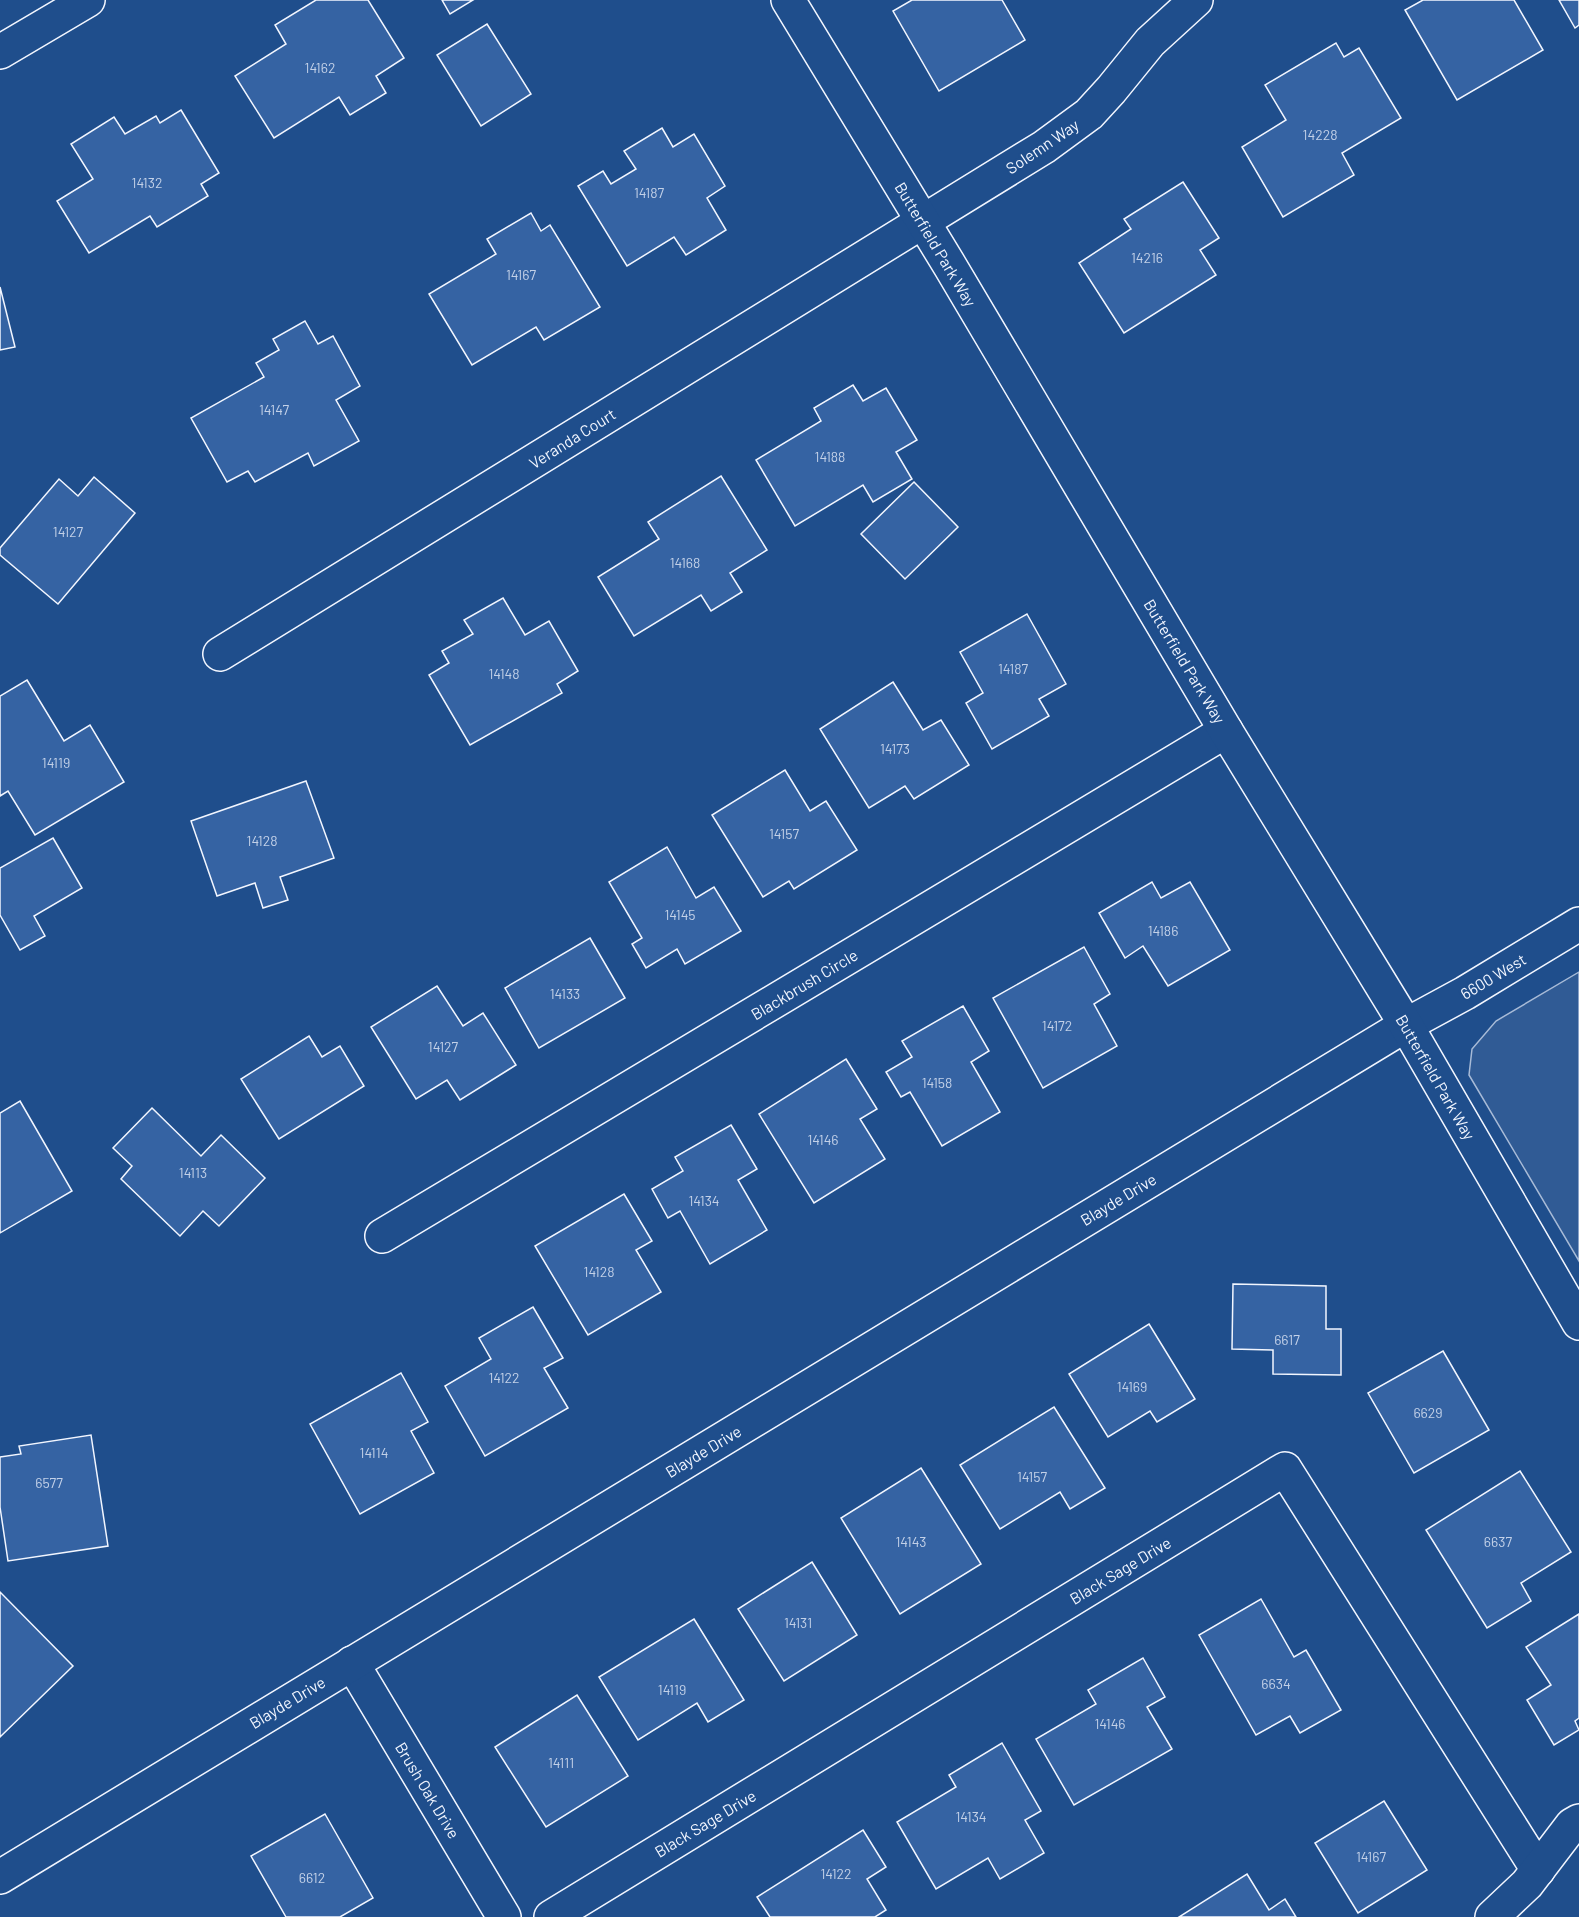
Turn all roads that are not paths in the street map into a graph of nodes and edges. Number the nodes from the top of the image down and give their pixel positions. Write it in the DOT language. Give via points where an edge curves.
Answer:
graph roads {
  1 [pos="88,0"];
  2 [pos="789,0"];
  3 [pos="1196,0"];
  4 [pos="0,52"];
  5 [pos="923,222"];
  6 [pos="220,654"];
  7 [pos="1226,731"];
  8 [pos="1579,924"];
  9 [pos="1406,1025"];
  10 [pos="382,1236"];
  11 [pos="1579,1323"];
  12 [pos="352,1663"];
  13 [pos="1579,1821"];
  14 [pos="1538,1870"];
  15 [pos="0,1877"];
  16 [pos="504,1917"];
  17 [pos="551,1917"];
  18 [pos="1492,1917"];
  1 -- 4 [label="street"];
  2 -- 5 [label="street, Butterfield Park Way"];
  3 -- 5 [label="street, Solemn Way" via="1150,42 1089,114 1067,132"];
  5 -- 6 [label="street, Veranda Court"];
  5 -- 7 [label="street, Butterfield Park Way"];
  7 -- 9 [label="street, Butterfield Park Way"];
  7 -- 10 [label="street, Blackbrush Circle"];
  8 -- 9 [label="street, 6600 West"];
  9 -- 11 [label="street, Butterfield Park Way"];
  9 -- 12 [label="street, Blayde Drive"];
  12 -- 15 [label="street, Blayde Drive"];
  12 -- 16 [label="street, Brush Oak Drive"];
  13 -- 14 [label="street"];
  14 -- 17 [label="street, Black Sage Drive" via="1285,1470"];
  14 -- 18 [label="street"];
}
